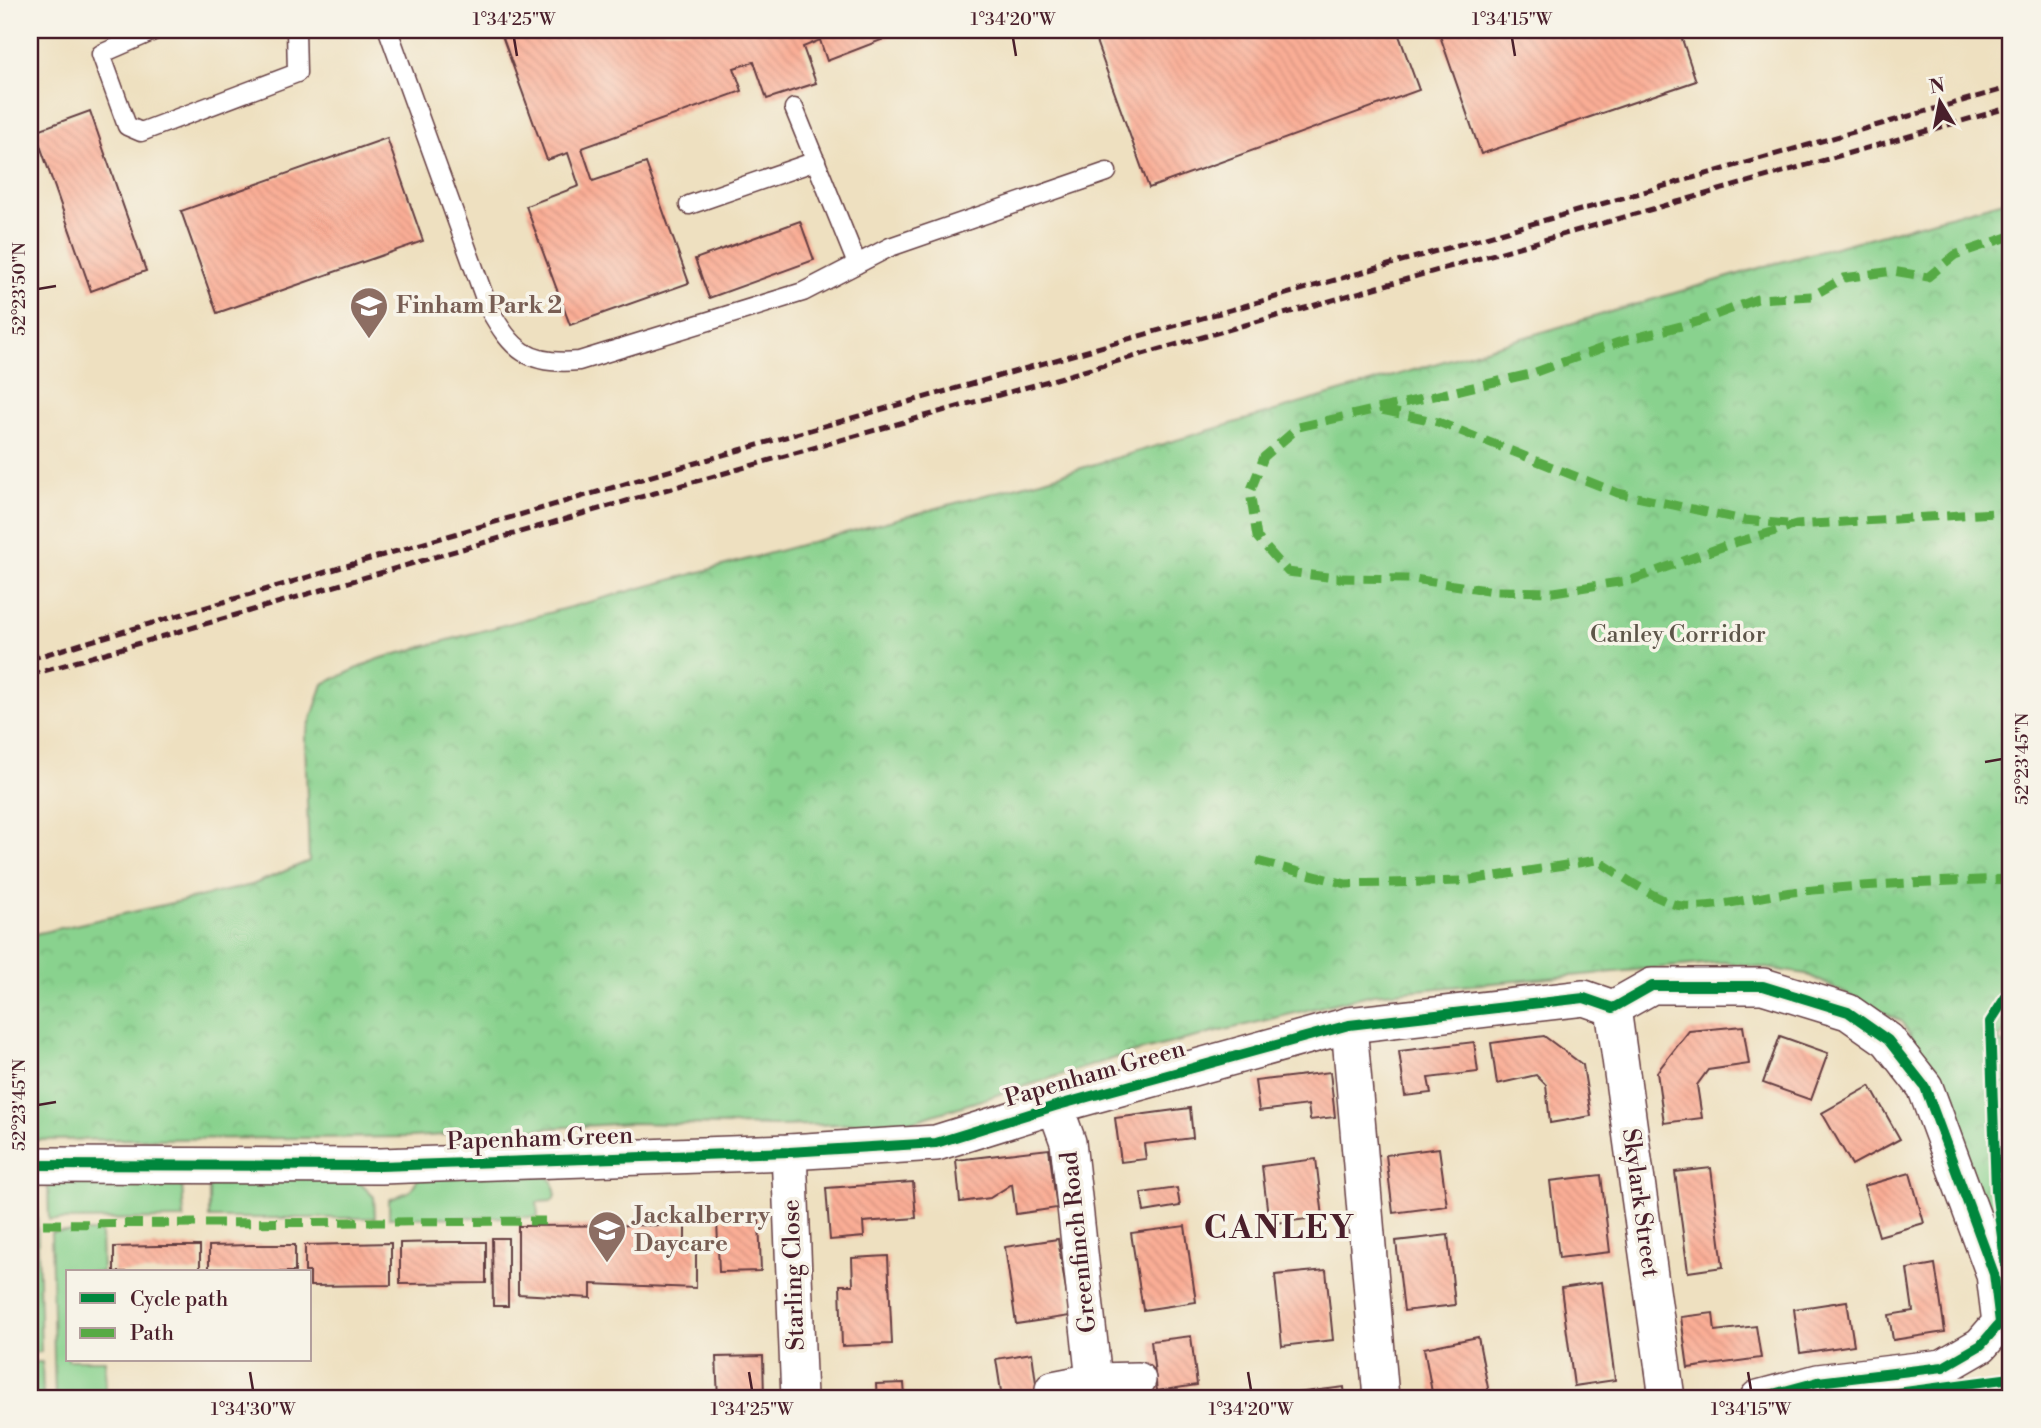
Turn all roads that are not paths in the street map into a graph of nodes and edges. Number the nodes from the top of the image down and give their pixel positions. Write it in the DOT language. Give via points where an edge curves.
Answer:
graph roads {
  1 [pos="156,30"];
  2 [pos="296,30"];
  3 [pos="388,30"];
  4 [pos="794,108"];
  5 [pos="816,161"];
  6 [pos="1107,172"];
  7 [pos="689,205"];
  8 [pos="857,264"];
  9 [pos="1614,1008"];
  10 [pos="1349,1025"];
  11 [pos="1055,1106"];
  12 [pos="789,1152"];
  13 [pos="30,1165"];
  14 [pos="1139,1380"];
  15 [pos="1094,1381"];
  16 [pos="1053,1389"];
  17 [pos="799,1398"];
  18 [pos="1381,1398"];
  19 [pos="1667,1398"];
  20 [pos="1758,1398"];
  1 -- 2 [label="lane" via="101,54 127,126 141,132 297,73"];
  3 -- 8 [label="lane" via="488,307 503,334 537,360 579,361 803,292"];
  4 -- 5 [label="lane"];
  5 -- 7 [label="lane"];
  5 -- 8 [label="lane"];
  6 -- 8 [label="lane" via="890,247"];
  9 -- 10 [label="street, Papenham Green" via="1584,998"];
  9 -- 19 [label="street, Skylark Street"];
  9 -- 20 [label="street" via="1652,986 1763,986 1848,1012 1888,1040 1925,1087 1994,1274 2000,1323 1981,1345 1943,1367 1818,1382"];
  10 -- 11 [label="street, Papenham Green"];
  10 -- 18 [label="street"];
  11 -- 12 [label="street, Papenham Green" via="936,1143"];
  11 -- 15 [label="street, Greenfinch Road" via="1068,1142"];
  12 -- 13 [label="street, Papenham Green" via="381,1166"];
  12 -- 17 [label="street, Starling Close"];
  14 -- 15 [label="street"];
  15 -- 16 [label="street"];
}
